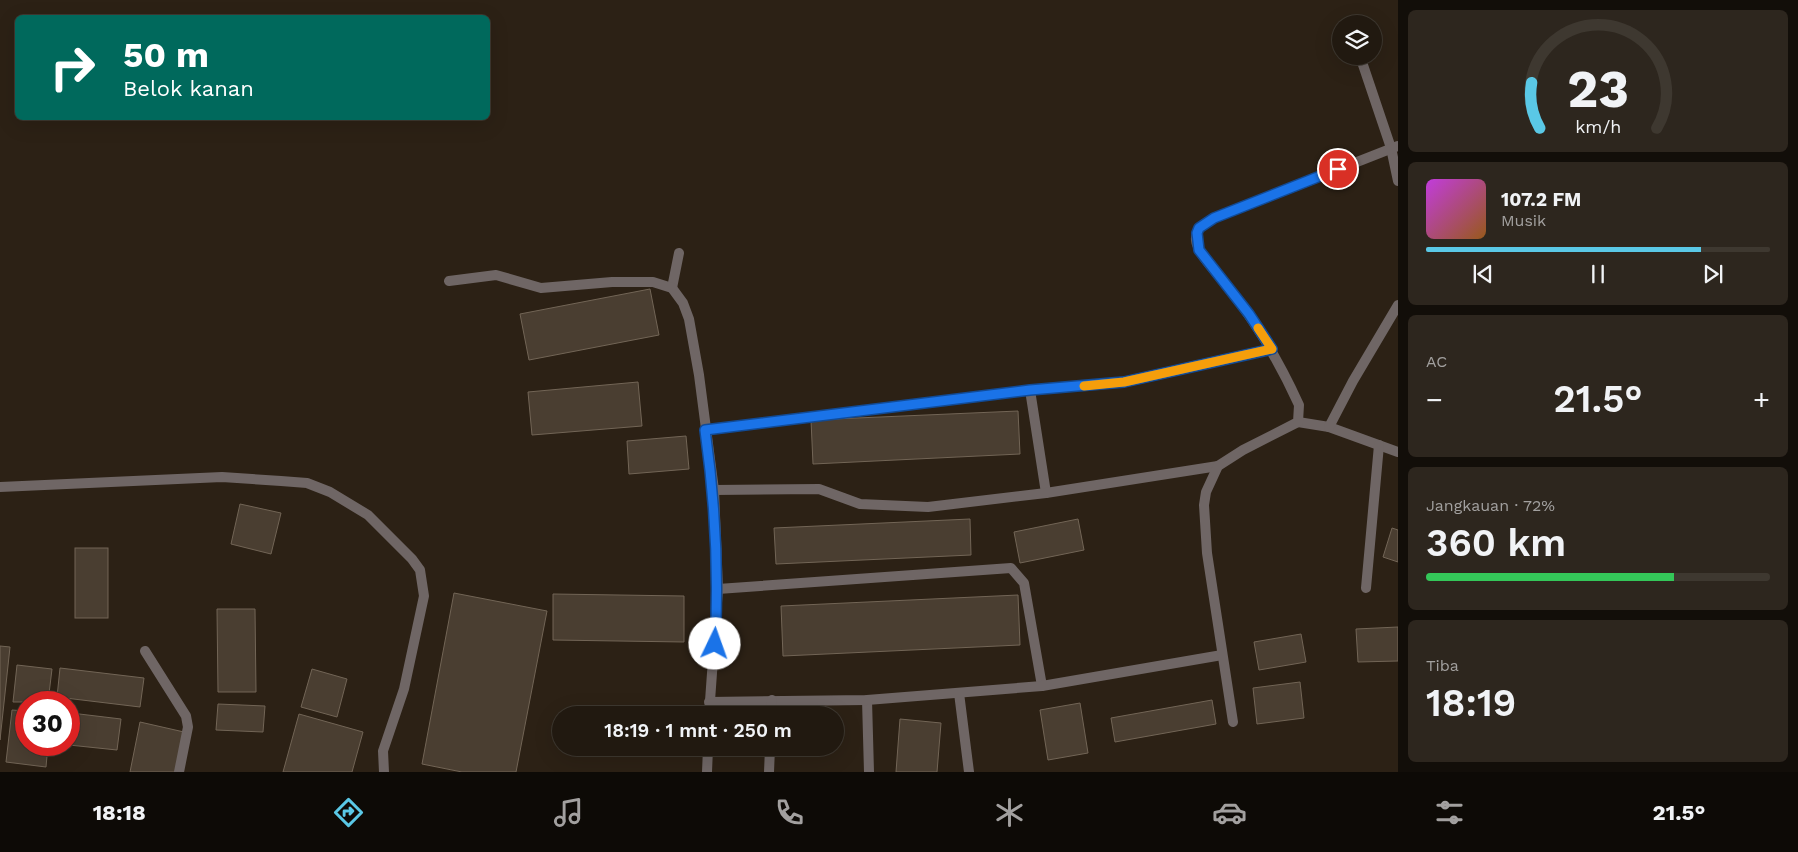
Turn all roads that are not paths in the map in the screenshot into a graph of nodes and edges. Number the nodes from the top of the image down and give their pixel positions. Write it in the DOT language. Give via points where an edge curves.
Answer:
graph roads {
  1 [pos="1363,65"];
  2 [pos="1395,147"];
  3 [pos="1398,181"];
  4 [pos="680,253"];
  5 [pos="449,282"];
  6 [pos="672,288"];
  7 [pos="1398,305"];
  8 [pos="1272,349"];
  9 [pos="1030,390"];
  10 [pos="1298,422"];
  11 [pos="1329,427"];
  12 [pos="705,430"];
  13 [pos="1380,446"];
  14 [pos="1398,452"];
  15 [pos="1218,466"];
  16 [pos="0,487"];
  17 [pos="714,490"];
  18 [pos="1046,493"];
  19 [pos="1366,588"];
  20 [pos="718,589"];
  21 [pos="145,651"];
  22 [pos="1222,655"];
  23 [pos="1042,686"];
  24 [pos="960,693"];
  25 [pos="772,700"];
  26 [pos="867,700"];
  27 [pos="709,702"];
  28 [pos="709,706"];
  29 [pos="772,706"];
  30 [pos="1233,722"];
  31 [pos="708,756"];
  32 [pos="770,756"];
  33 [pos="179,772"];
  34 [pos="384,772"];
  35 [pos="707,772"];
  36 [pos="769,772"];
  37 [pos="868,772"];
  38 [pos="969,772"];
  1 -- 2 [label="street"];
  2 -- 3 [label="street"];
  2 -- 8 [label="street" via="1214,218 1199,228 1196,240 1199,250"];
  4 -- 6 [label="street"];
  5 -- 6 [label="street" via="496,275 541,288 612,282 653,282"];
  6 -- 12 [label="street" via="689,319"];
  7 -- 11 [label="street"];
  8 -- 9 [label="street" via="1124,382"];
  8 -- 10 [label="street" via="1298,405"];
  9 -- 12 [label="street"];
  9 -- 18 [label="street"];
  10 -- 11 [label="street"];
  10 -- 15 [label="street"];
  11 -- 13 [label="street"];
  12 -- 17 [label="street"];
  13 -- 14 [label="street"];
  13 -- 19 [label="street"];
  15 -- 18 [label="street"];
  15 -- 22 [label="street" via="1206,492 1204,505 1207,553"];
  16 -- 34 [label="street" via="222,477 281,480 307,483 322,489 368,515 420,570 424,596 404,689 384,751"];
  17 -- 18 [label="street" via="819,490 860,504 928,506"];
  17 -- 20 [label="street"];
  20 -- 23 [label="street" via="1011,568 1024,584"];
  20 -- 27 [label="street"];
  21 -- 33 [label="street" via="186,716 188,727"];
  22 -- 23 [label="street"];
  22 -- 30 [label="street"];
  23 -- 24 [label="street"];
  24 -- 26 [label="street"];
  24 -- 38 [label="street"];
  25 -- 26 [label="street"];
  25 -- 27 [label="street"];
  25 -- 29 [label="street"];
  26 -- 37 [label="street"];
  27 -- 28 [label="street"];
  31 -- 35 [label="street"];
  32 -- 36 [label="street"];
}
